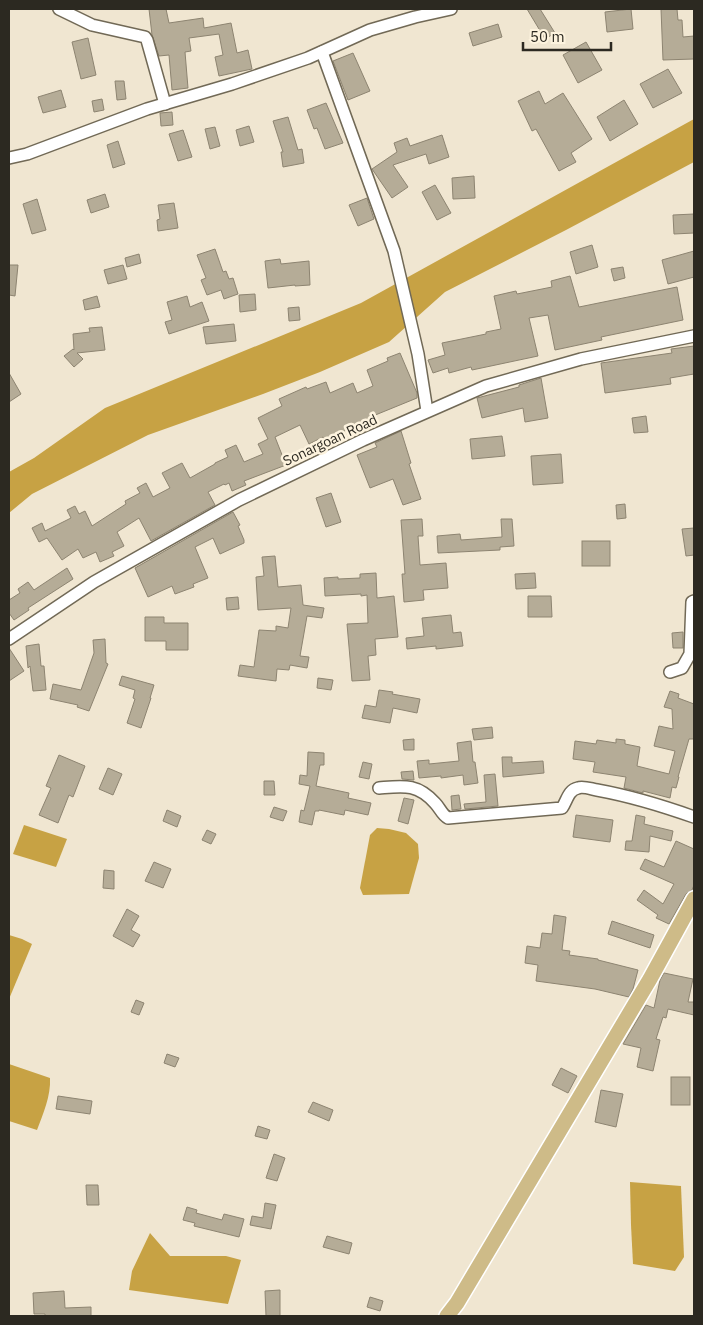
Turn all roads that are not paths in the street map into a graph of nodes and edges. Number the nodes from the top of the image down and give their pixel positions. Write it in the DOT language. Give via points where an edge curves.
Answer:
graph roads {
  1 [pos="58,9"];
  2 [pos="451,9"];
  3 [pos="322,52"];
  4 [pos="165,104"];
  5 [pos="9,158"];
  6 [pos="694,336"];
  7 [pos="427,411"];
  8 [pos="694,601"];
  9 [pos="9,639"];
  10 [pos="670,672"];
  11 [pos="379,788"];
  12 [pos="694,817"];
  13 [pos="694,900"];
  14 [pos="447,1316"];
  1 -- 4 [label="street" via="92,24 145,37"];
  2 -- 3 [label="street" via="370,30"];
  3 -- 4 [label="street"];
  3 -- 7 [label="street" via="394,251 418,354"];
  4 -- 5 [label="street"];
  6 -- 7 [label="street, Sonargoan Road" via="581,359 486,386"];
  7 -- 9 [label="street, Sonargoan Road" via="239,500 94,582"];
  8 -- 10 [label="street" via="690,654 682,668"];
  11 -- 12 [label="street" via="411,787 422,792 448,818 562,808 568,796 579,787 609,792"];
  13 -- 14 [label="main road"];
}
